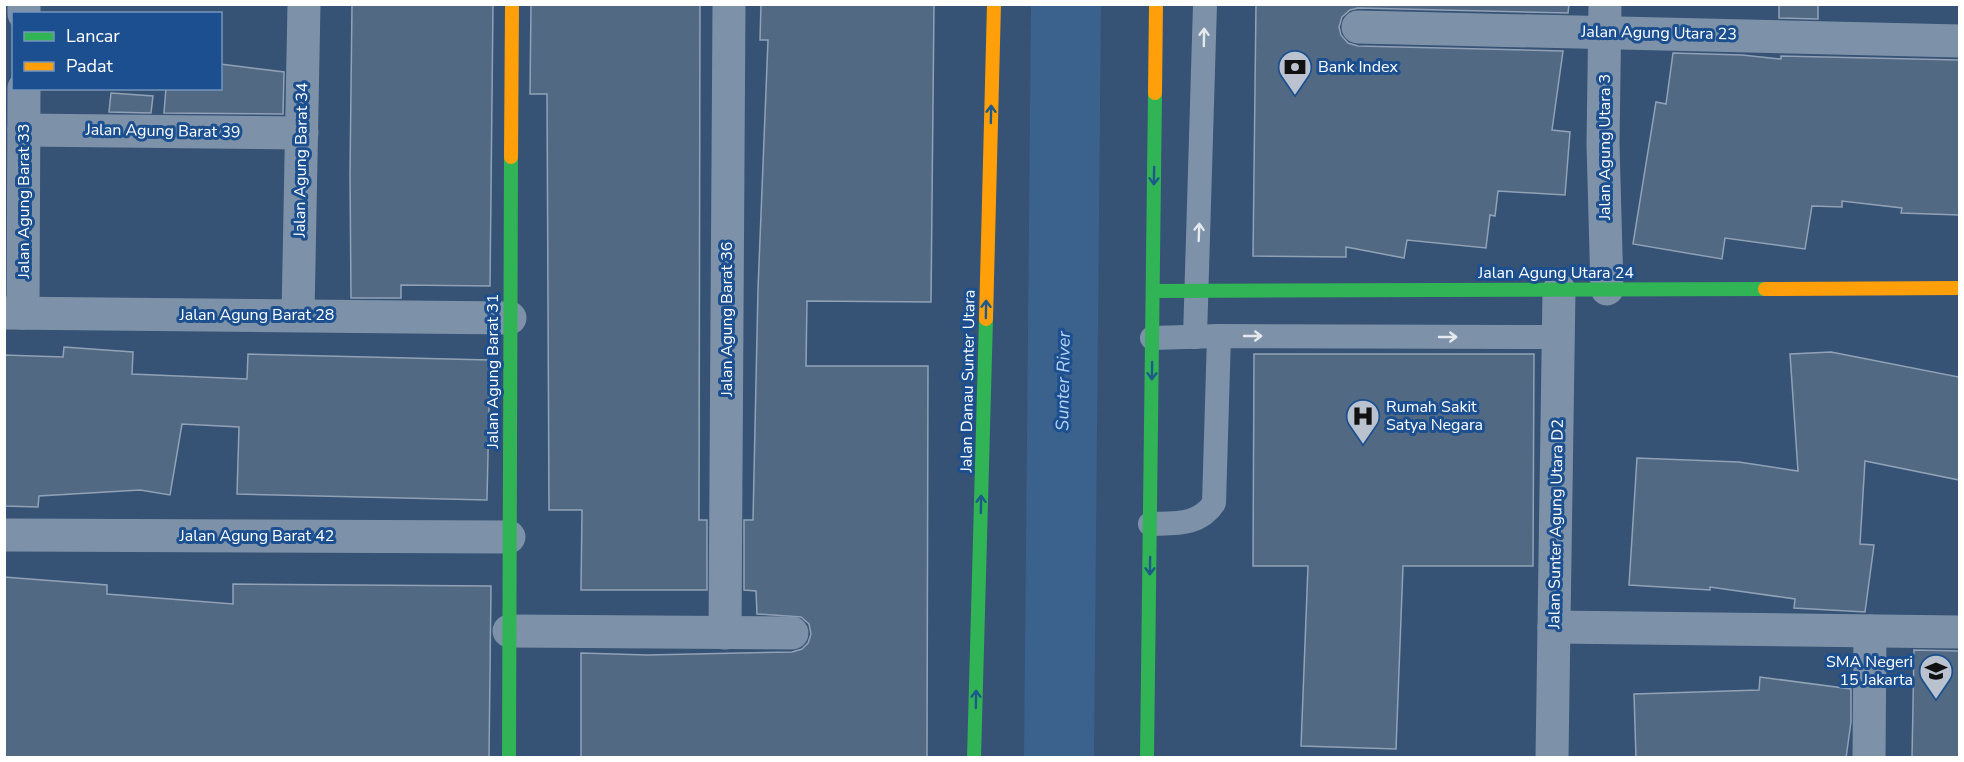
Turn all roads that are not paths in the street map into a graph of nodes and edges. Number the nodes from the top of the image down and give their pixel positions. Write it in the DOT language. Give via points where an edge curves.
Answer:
graph roads {
  1 [pos="304,4"];
  2 [pos="512,4"];
  3 [pos="729,4"];
  4 [pos="994,4"];
  5 [pos="1155,4"];
  6 [pos="1204,4"];
  7 [pos="1427,16"];
  8 [pos="1605,18"];
  9 [pos="1358,27"];
  10 [pos="1959,41"];
  11 [pos="24,90"];
  12 [pos="24,130"];
  13 [pos="302,133"];
  14 [pos="1959,288"];
  15 [pos="1606,289"];
  16 [pos="1559,290"];
  17 [pos="1153,291"];
  18 [pos="1196,291"];
  19 [pos="14,313"];
  20 [pos="298,315"];
  21 [pos="510,318"];
  22 [pos="1207,336"];
  23 [pos="1560,337"];
  24 [pos="1152,338"];
  25 [pos="1150,524"];
  26 [pos="4,535"];
  27 [pos="509,537"];
  28 [pos="1554,627"];
  29 [pos="509,631"];
  30 [pos="1870,632"];
  31 [pos="1959,632"];
  32 [pos="725,633"];
  33 [pos="792,633"];
  34 [pos="509,758"];
  35 [pos="974,758"];
  36 [pos="1148,758"];
  37 [pos="1552,758"];
  38 [pos="1869,758"];
  1 -- 13 [label="street, Jalan Agung Barat 34"];
  2 -- 21 [label="street, Jalan Agung Barat 31"];
  3 -- 32 [label="street, Jalan Agung Barat 36"];
  35 -- 4 [label="street, Jalan Danau Sunter Utara, one-way"];
  5 -- 17 [label="street, one-way"];
  18 -- 6 [label="lane, one-way"];
  7 -- 8 [label="street, Jalan Agung Utara 23"];
  7 -- 9 [label="street, Jalan Agung Utara 23"];
  8 -- 10 [label="street, Jalan Agung Utara 23"];
  8 -- 15 [label="street, Jalan Agung Utara 3"];
  11 -- 12 [label="street, Jalan Agung Barat 33"];
  12 -- 13 [label="street, Jalan Agung Barat 39"];
  12 -- 19 [label="street, Jalan Agung Barat 33"];
  13 -- 20 [label="street, Jalan Agung Barat 34"];
  14 -- 15 [label="street, Jalan Agung Utara 24"];
  15 -- 16 [label="street, Jalan Agung Utara 24"];
  16 -- 18 [label="street, Jalan Agung Utara 24"];
  16 -- 23 [label="street, Jalan Sunter Agung Utara D2"];
  17 -- 18 [label="street, Jalan Agung Utara 24"];
  17 -- 24 [label="street"];
  18 -- 22 [label="lane"];
  19 -- 20 [label="street, Jalan Agung Barat 28"];
  20 -- 21 [label="street, Jalan Agung Barat 28"];
  21 -- 27 [label="street, Jalan Agung Barat 31"];
  22 -- 23 [label="lane, one-way"];
  22 -- 24 [label="lane"];
  22 -- 25 [label="lane" via="1214,502 1198,519"];
  23 -- 28 [label="street, Jalan Sunter Agung Utara D2"];
  24 -- 25 [label="street, one-way"];
  25 -- 36 [label="street, one-way"];
  26 -- 27 [label="street, Jalan Agung Barat 42"];
  27 -- 29 [label="street, Jalan Agung Barat 31"];
  28 -- 30 [label="street"];
  28 -- 37 [label="street, Jalan Sunter Agung Utara D2"];
  29 -- 32 [label="street"];
  29 -- 34 [label="street, Jalan Agung Barat 31"];
  30 -- 31 [label="street"];
  30 -- 38 [label="street"];
  32 -- 33 [label="street"];
}
